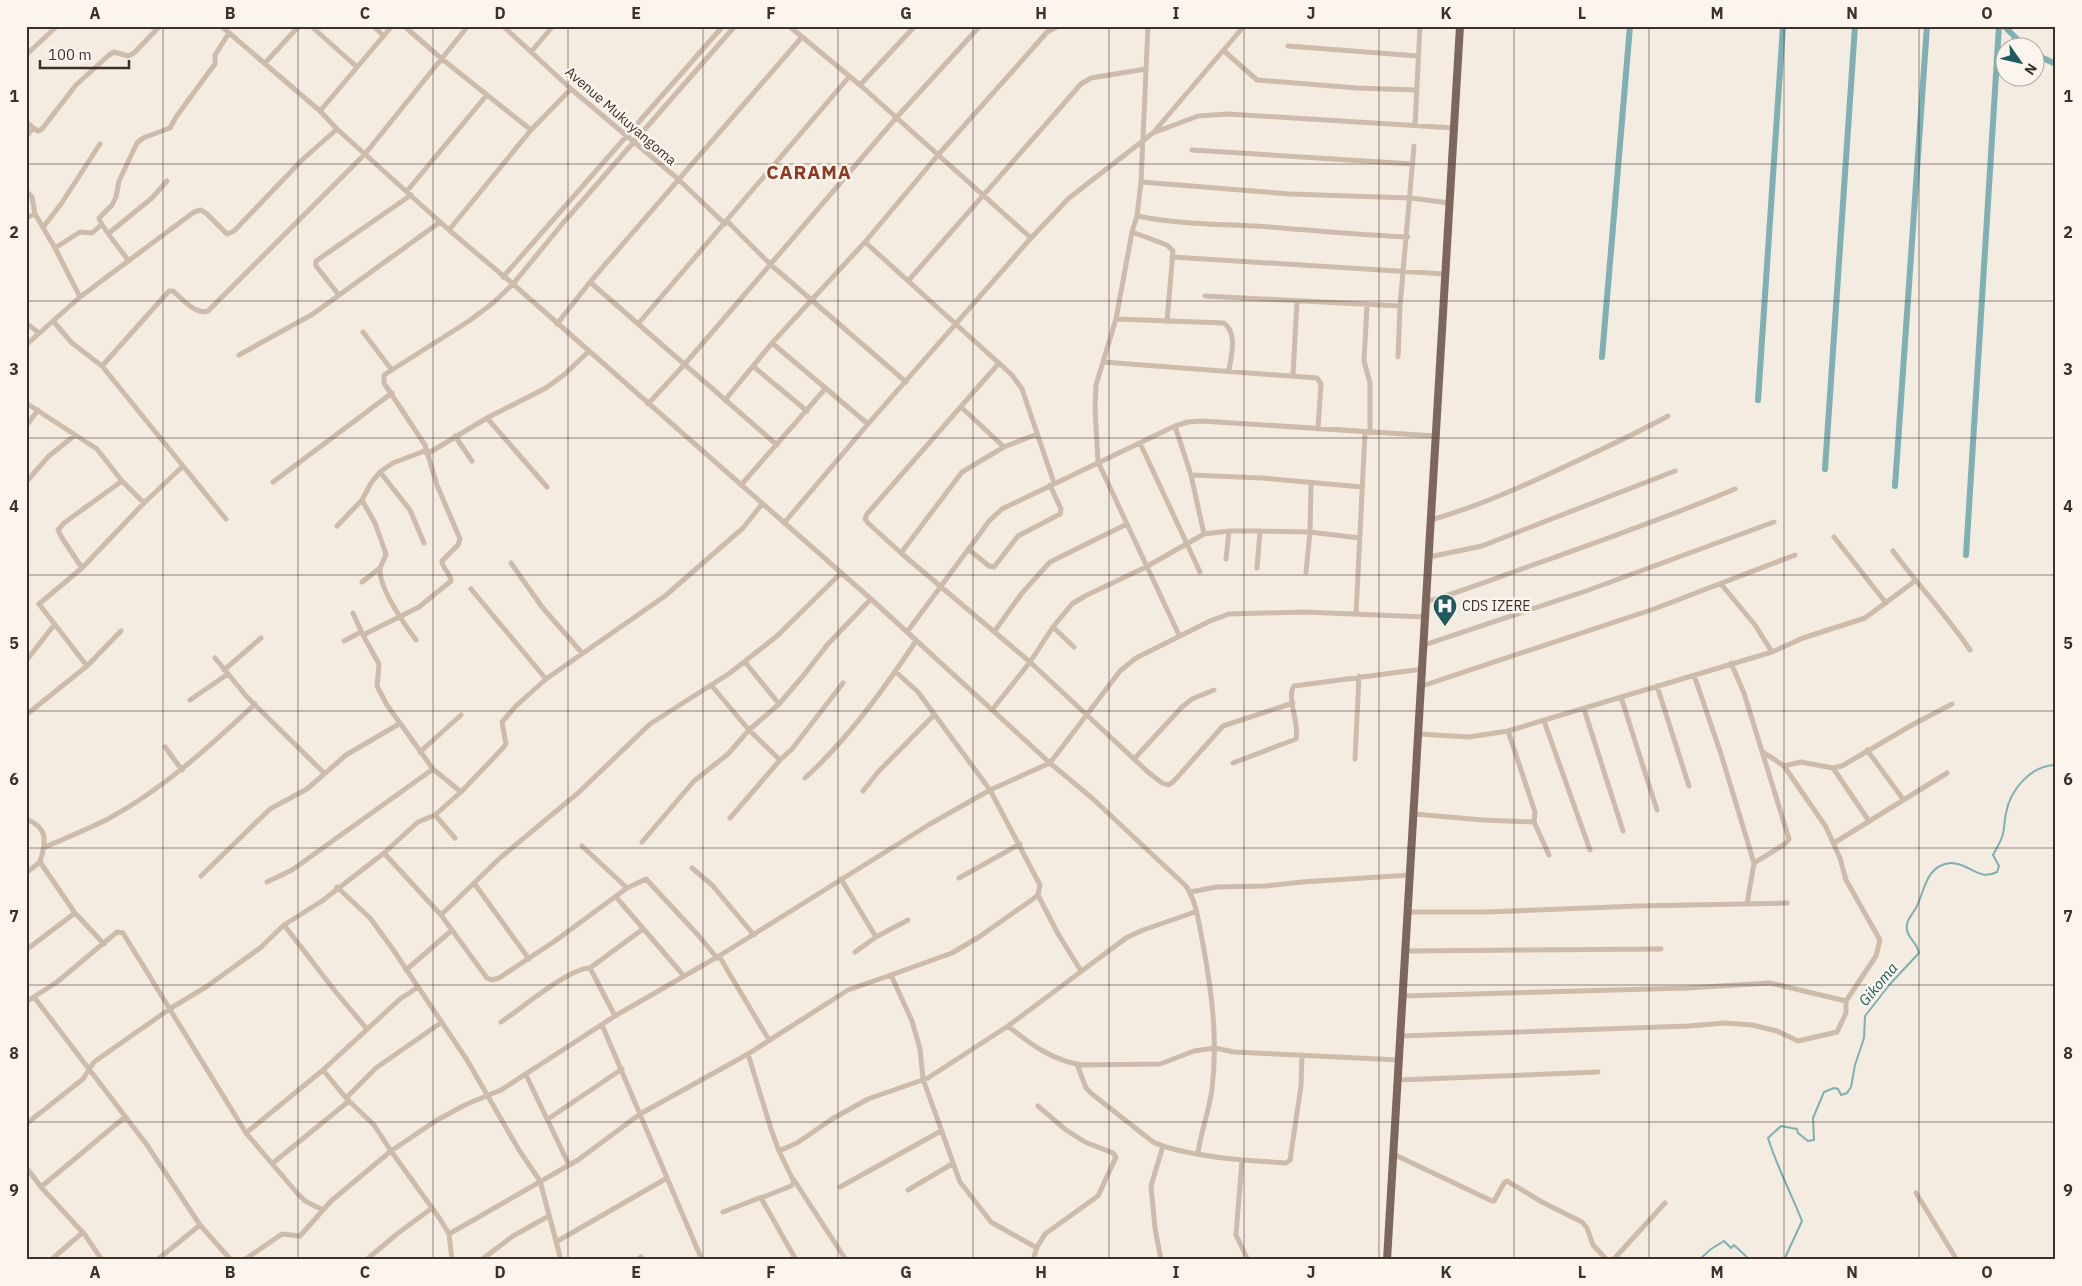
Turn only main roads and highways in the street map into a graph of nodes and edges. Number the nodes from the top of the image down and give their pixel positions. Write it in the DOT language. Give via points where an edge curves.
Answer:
graph roads {
  1 [pos="1460,26"];
  2 [pos="1386,1260"];
  1 -- 2 [label="main road"];
}
